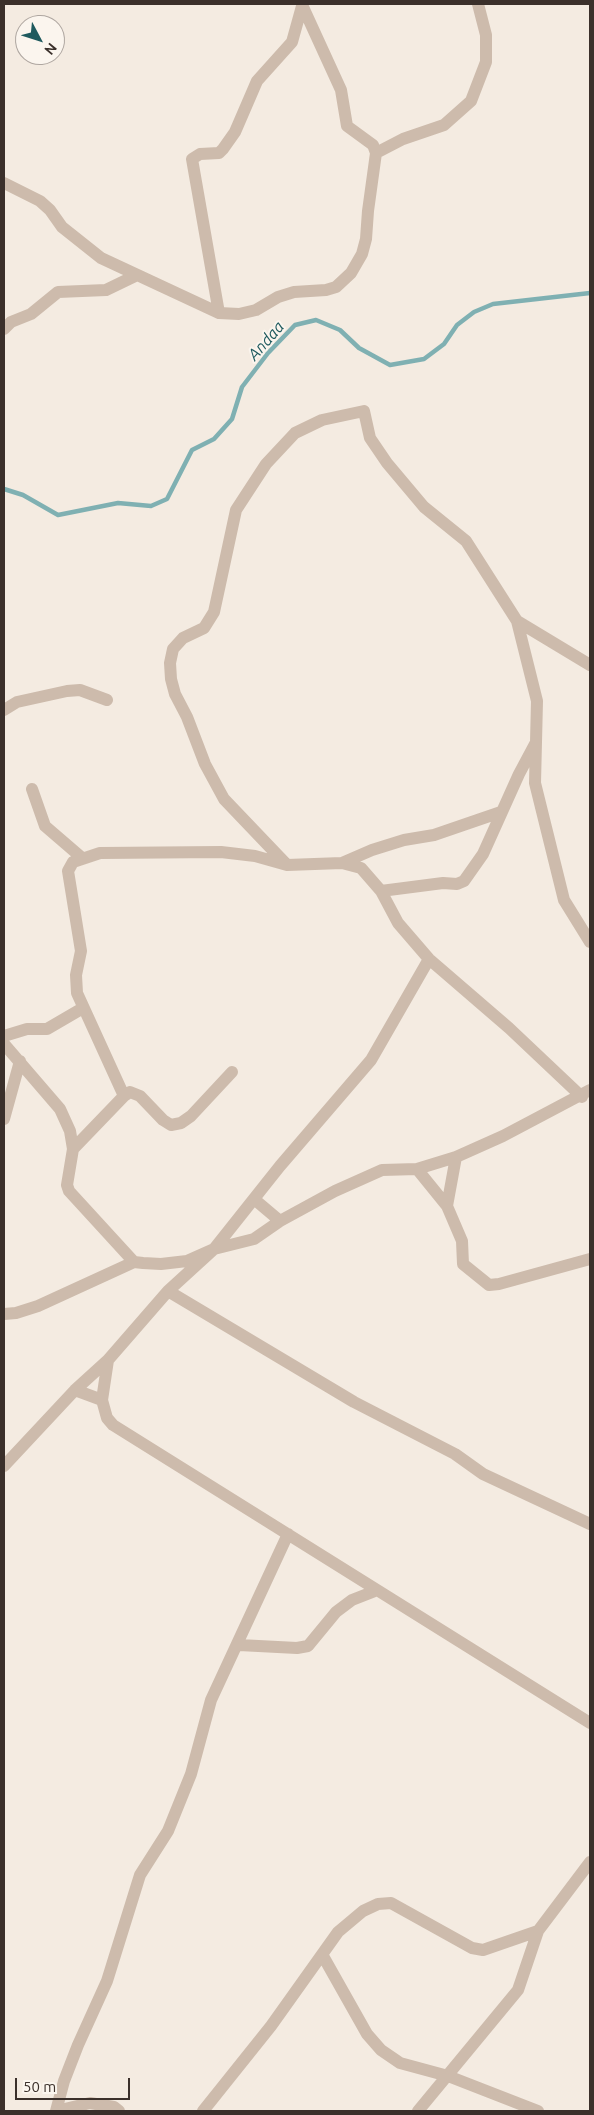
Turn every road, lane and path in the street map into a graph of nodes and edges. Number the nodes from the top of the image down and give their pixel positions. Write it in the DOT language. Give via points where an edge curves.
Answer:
graph roads {
  1 [pos="478,4"];
  2 [pos="302,6"];
  3 [pos="376,153"];
  4 [pos="4,183"];
  5 [pos="135,276"];
  6 [pos="219,313"];
  7 [pos="4,328"];
  8 [pos="517,622"];
  9 [pos="590,666"];
  10 [pos="107,700"];
  11 [pos="4,710"];
  12 [pos="536,742"];
  13 [pos="32,789"];
  14 [pos="501,812"];
  15 [pos="81,857"];
  16 [pos="342,864"];
  17 [pos="287,865"];
  18 [pos="381,891"];
  19 [pos="590,942"];
  20 [pos="428,959"];
  21 [pos="83,1008"];
  22 [pos="4,1036"];
  23 [pos="4,1044"];
  24 [pos="20,1061"];
  25 [pos="232,1072"];
  26 [pos="586,1094"];
  27 [pos="124,1096"];
  28 [pos="4,1119"];
  29 [pos="73,1149"];
  30 [pos="456,1157"];
  31 [pos="417,1169"];
  32 [pos="254,1199"];
  33 [pos="447,1206"];
  34 [pos="280,1221"];
  35 [pos="214,1249"];
  36 [pos="590,1259"];
  37 [pos="134,1262"];
  38 [pos="168,1291"];
  39 [pos="4,1314"];
  40 [pos="108,1360"];
  41 [pos="75,1390"];
  42 [pos="102,1400"];
  43 [pos="4,1466"];
  44 [pos="590,1524"];
  45 [pos="288,1534"];
  46 [pos="375,1591"];
  47 [pos="239,1645"];
  48 [pos="590,1723"];
  49 [pos="590,1862"];
  50 [pos="538,1931"];
  51 [pos="323,1956"];
  52 [pos="448,2076"];
  53 [pos="119,2111"];
  54 [pos="203,2111"];
  55 [pos="418,2111"];
  56 [pos="538,2111"];
  1 -- 3 [label="street" via="486,35 486,62 471,101 444,125 403,139"];
  2 -- 3 [label="street" via="341,90 348,126 373,145"];
  2 -- 6 [label="street" via="292,42 257,81 223,149 219,153 200,154 192,159"];
  3 -- 6 [label="street" via="366,239 351,273 336,287 294,292 256,310 239,314"];
  4 -- 5 [label="street" via="40,201 80,244"];
  5 -- 6 [label="street"];
  5 -- 7 [label="street" via="106,290 58,292 31,314"];
  8 -- 9 [label="street"];
  8 -- 12 [label="street" via="537,701"];
  8 -- 17 [label="street" via="466,541 424,508 383,457 370,438 364,411 322,420 295,434 266,464 236,510 214,612 204,628 183,638 173,648 170,679 205,764 224,799"];
  10 -- 11 [label="street" via="80,690 67,691 17,702"];
  12 -- 14 [label="street"];
  12 -- 19 [label="street" via="535,783 564,900"];
  13 -- 15 [label="street" via="45,826"];
  14 -- 16 [label="street" via="434,835 372,850"];
  14 -- 18 [label="street" via="483,854 464,881"];
  15 -- 17 [label="street" via="100,852 221,852 255,856"];
  15 -- 21 [label="street" via="68,871 81,951 76,975 77,993"];
  16 -- 17 [label="street"];
  16 -- 18 [label="street" via="361,868"];
  18 -- 20 [label="street" via="398,923"];
  20 -- 26 [label="street"];
  20 -- 32 [label="street" via="371,1060"];
  21 -- 22 [label="street" via="47,1029 27,1029"];
  21 -- 27 [label="street"];
  23 -- 24 [label="street"];
  24 -- 28 [label="street"];
  24 -- 29 [label="street" via="60,1109 70,1131"];
  25 -- 27 [label="street" via="191,1116 180,1123 171,1125 163,1120 135,1093"];
  26 -- 30 [label="street"];
  27 -- 29 [label="street"];
  29 -- 37 [label="street" via="67,1185 69,1191"];
  30 -- 31 [label="street"];
  30 -- 33 [label="street"];
  31 -- 33 [label="street"];
  31 -- 34 [label="street" via="382,1170"];
  32 -- 34 [label="street"];
  32 -- 35 [label="street"];
  33 -- 36 [label="street" via="462,1241 464,1264 490,1285"];
  34 -- 35 [label="street" via="254,1239"];
  35 -- 37 [label="street" via="187,1261 162,1264"];
  35 -- 38 [label="street"];
  37 -- 39 [label="street" via="38,1306"];
  38 -- 40 [label="street"];
  38 -- 44 [label="street" via="354,1402 455,1454 483,1474"];
  40 -- 41 [label="street"];
  40 -- 42 [label="street"];
  41 -- 42 [label="street"];
  41 -- 43 [label="street"];
  42 -- 45 [label="street" via="106,1418 113,1425"];
  45 -- 46 [label="street"];
  45 -- 47 [label="street"];
  46 -- 47 [label="street" via="352,1600 336,1612 308,1646"];
  46 -- 48 [label="street"];
  47 -- 53 [label="street" via="211,1700 191,1774 168,1831 140,1875 107,1981 78,2045 56,2111 90,2103 114,2107"];
  49 -- 50 [label="street"];
  50 -- 51 [label="street" via="482,1950 472,1948 403,1907 391,1903 378,1904 363,1911 338,1932"];
  50 -- 52 [label="street" via="518,1990"];
  51 -- 52 [label="street" via="367,2034 381,2050 400,2063"];
  51 -- 54 [label="street"];
  52 -- 55 [label="street"];
  52 -- 56 [label="street"];
}
